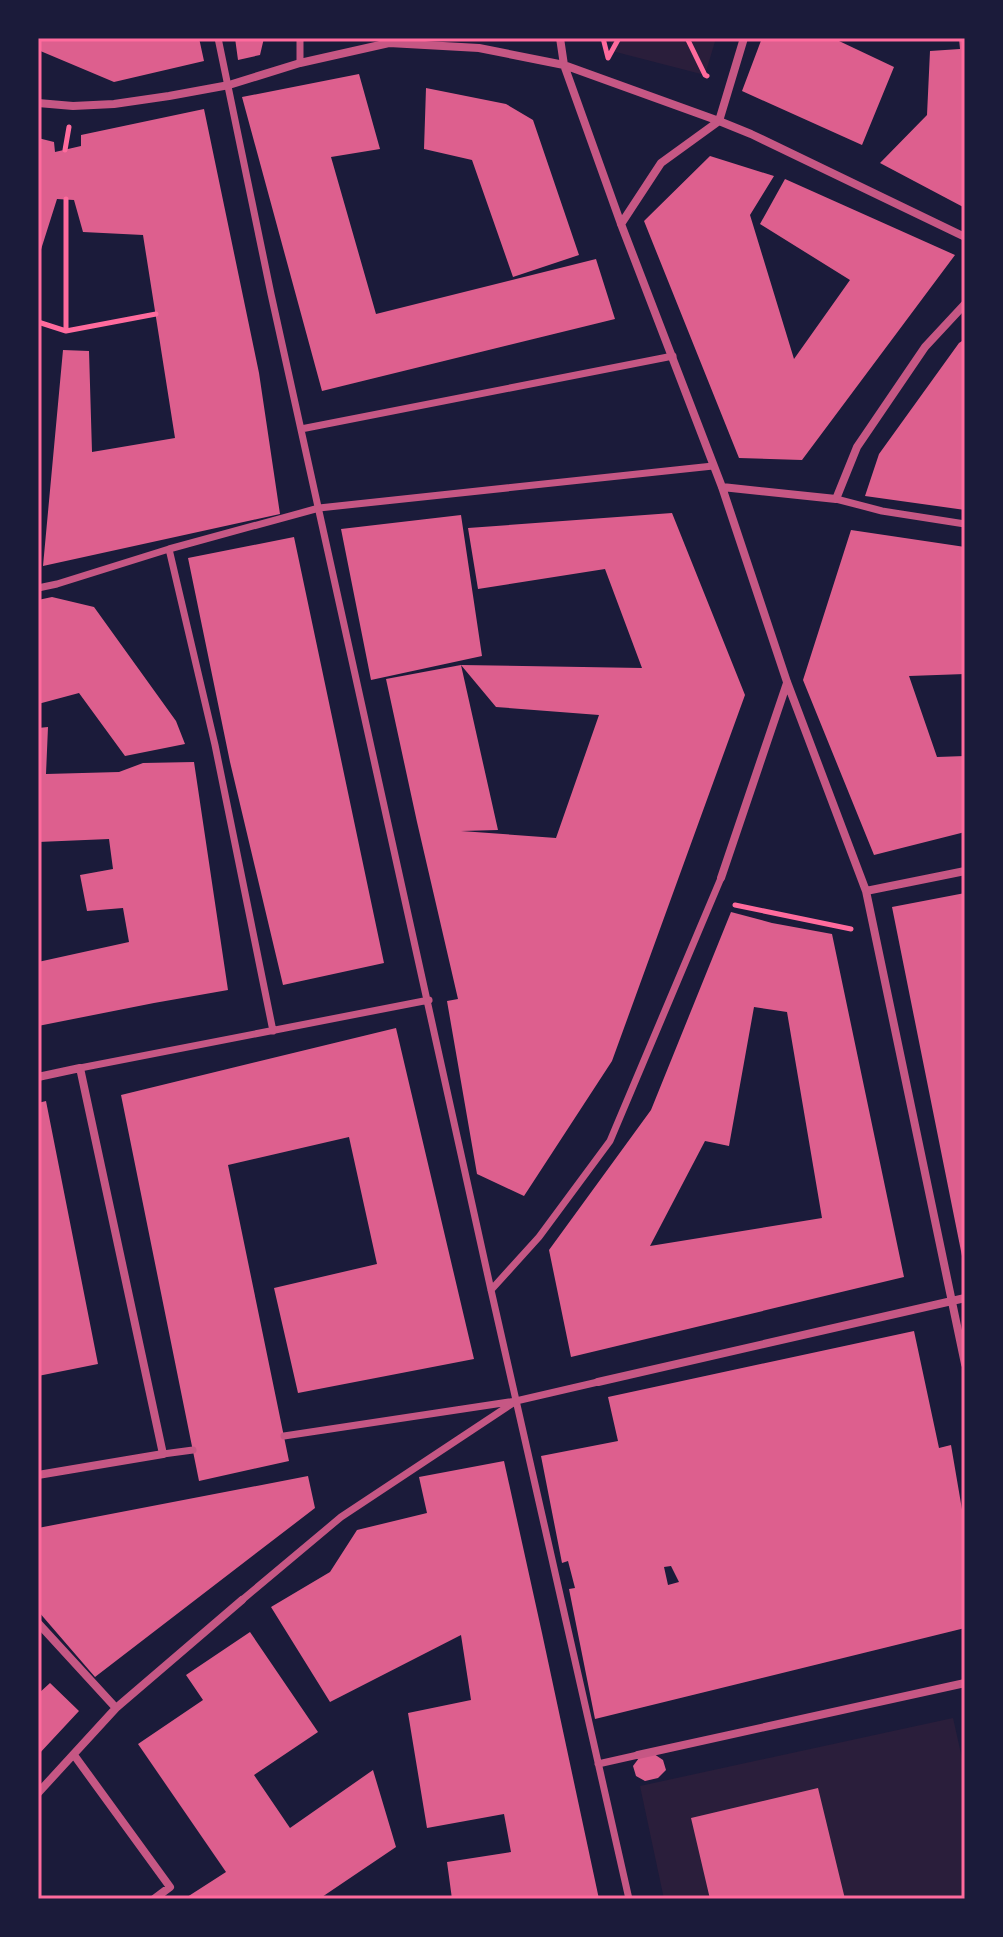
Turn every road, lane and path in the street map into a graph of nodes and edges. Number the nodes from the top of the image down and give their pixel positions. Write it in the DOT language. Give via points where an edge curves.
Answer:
graph roads {
  1 [pos="218,38"];
  2 [pos="300,38"];
  3 [pos="560,38"];
  4 [pos="603,38"];
  5 [pos="619,38"];
  6 [pos="687,38"];
  7 [pos="744,38"];
  8 [pos="300,63"];
  9 [pos="564,65"];
  10 [pos="729,84"];
  11 [pos="229,85"];
  12 [pos="38,103"];
  13 [pos="719,121"];
  14 [pos="66,199"];
  15 [pos="621,224"];
  16 [pos="965,237"];
  17 [pos="965,304"];
  18 [pos="156,314"];
  19 [pos="38,322"];
  20 [pos="66,331"];
  21 [pos="673,356"];
  22 [pos="301,429"];
  23 [pos="713,466"];
  24 [pos="722,487"];
  25 [pos="836,499"];
  26 [pos="319,508"];
  27 [pos="965,524"];
  28 [pos="169,549"];
  29 [pos="38,588"];
  30 [pos="787,682"];
  31 [pos="965,871"];
  32 [pos="721,878"];
  33 [pos="866,891"];
  34 [pos="711,900"];
  35 [pos="875,934"];
  36 [pos="429,1000"];
  37 [pos="273,1031"];
  38 [pos="80,1068"];
  39 [pos="38,1077"];
  40 [pos="491,1290"];
  41 [pos="965,1298"];
  42 [pos="953,1301"];
  43 [pos="965,1364"];
  44 [pos="598,1382"];
  45 [pos="516,1401"];
  46 [pos="284,1436"];
  47 [pos="193,1450"];
  48 [pos="163,1454"];
  49 [pos="38,1475"];
  50 [pos="242,1600"];
  51 [pos="38,1623"];
  52 [pos="965,1683"];
  53 [pos="116,1708"];
  54 [pos="74,1755"];
  55 [pos="638,1755"];
  56 [pos="598,1764"];
  57 [pos="38,1793"];
  58 [pos="154,1899"];
  59 [pos="629,1899"];
  1 -- 11 [label="street"];
  2 -- 8 [label="street"];
  3 -- 9 [label="street"];
  4 -- 5 [label="path" via="608,58"];
  6 -- 10 [label="path" via="705,75"];
  7 -- 10 [label="street"];
  8 -- 9 [label="street" via="389,43 479,48"];
  8 -- 11 [label="street"];
  9 -- 13 [label="street"];
  9 -- 15 [label="street"];
  10 -- 13 [label="street"];
  11 -- 12 [label="street" via="114,104"];
  11 -- 22 [label="street"];
  13 -- 15 [label="street" via="661,163"];
  13 -- 16 [label="street"];
  14 -- 20 [label="path"];
  15 -- 21 [label="street"];
  17 -- 25 [label="street" via="925,347 857,447"];
  18 -- 20 [label="path"];
  19 -- 20 [label="path"];
  21 -- 22 [label="street"];
  21 -- 23 [label="street"];
  22 -- 26 [label="street"];
  23 -- 24 [label="street"];
  23 -- 26 [label="street"];
  24 -- 25 [label="street"];
  24 -- 30 [label="street"];
  25 -- 27 [label="street"];
  26 -- 28 [label="street"];
  26 -- 36 [label="street"];
  28 -- 29 [label="street"];
  28 -- 37 [label="street"];
  30 -- 32 [label="street"];
  30 -- 33 [label="street"];
  31 -- 33 [label="street"];
  32 -- 34 [label="street"];
  33 -- 35 [label="street"];
  34 -- 35 [label="path"];
  34 -- 40 [label="street" via="610,1141 539,1237"];
  35 -- 42 [label="street"];
  36 -- 37 [label="street"];
  36 -- 40 [label="street"];
  37 -- 38 [label="street"];
  38 -- 39 [label="street"];
  38 -- 48 [label="street"];
  40 -- 45 [label="street"];
  41 -- 42 [label="street"];
  42 -- 43 [label="street"];
  42 -- 44 [label="street"];
  44 -- 45 [label="street"];
  45 -- 46 [label="street"];
  45 -- 50 [label="street" via="341,1517"];
  45 -- 56 [label="street"];
  47 -- 48 [label="street"];
  48 -- 49 [label="street"];
  50 -- 53 [label="street"];
  51 -- 53 [label="street"];
  52 -- 55 [label="street"];
  53 -- 54 [label="street"];
  54 -- 57 [label="street"];
  54 -- 58 [label="street" via="170,1887"];
  55 -- 56 [label="street"];
  56 -- 59 [label="street"];
}
